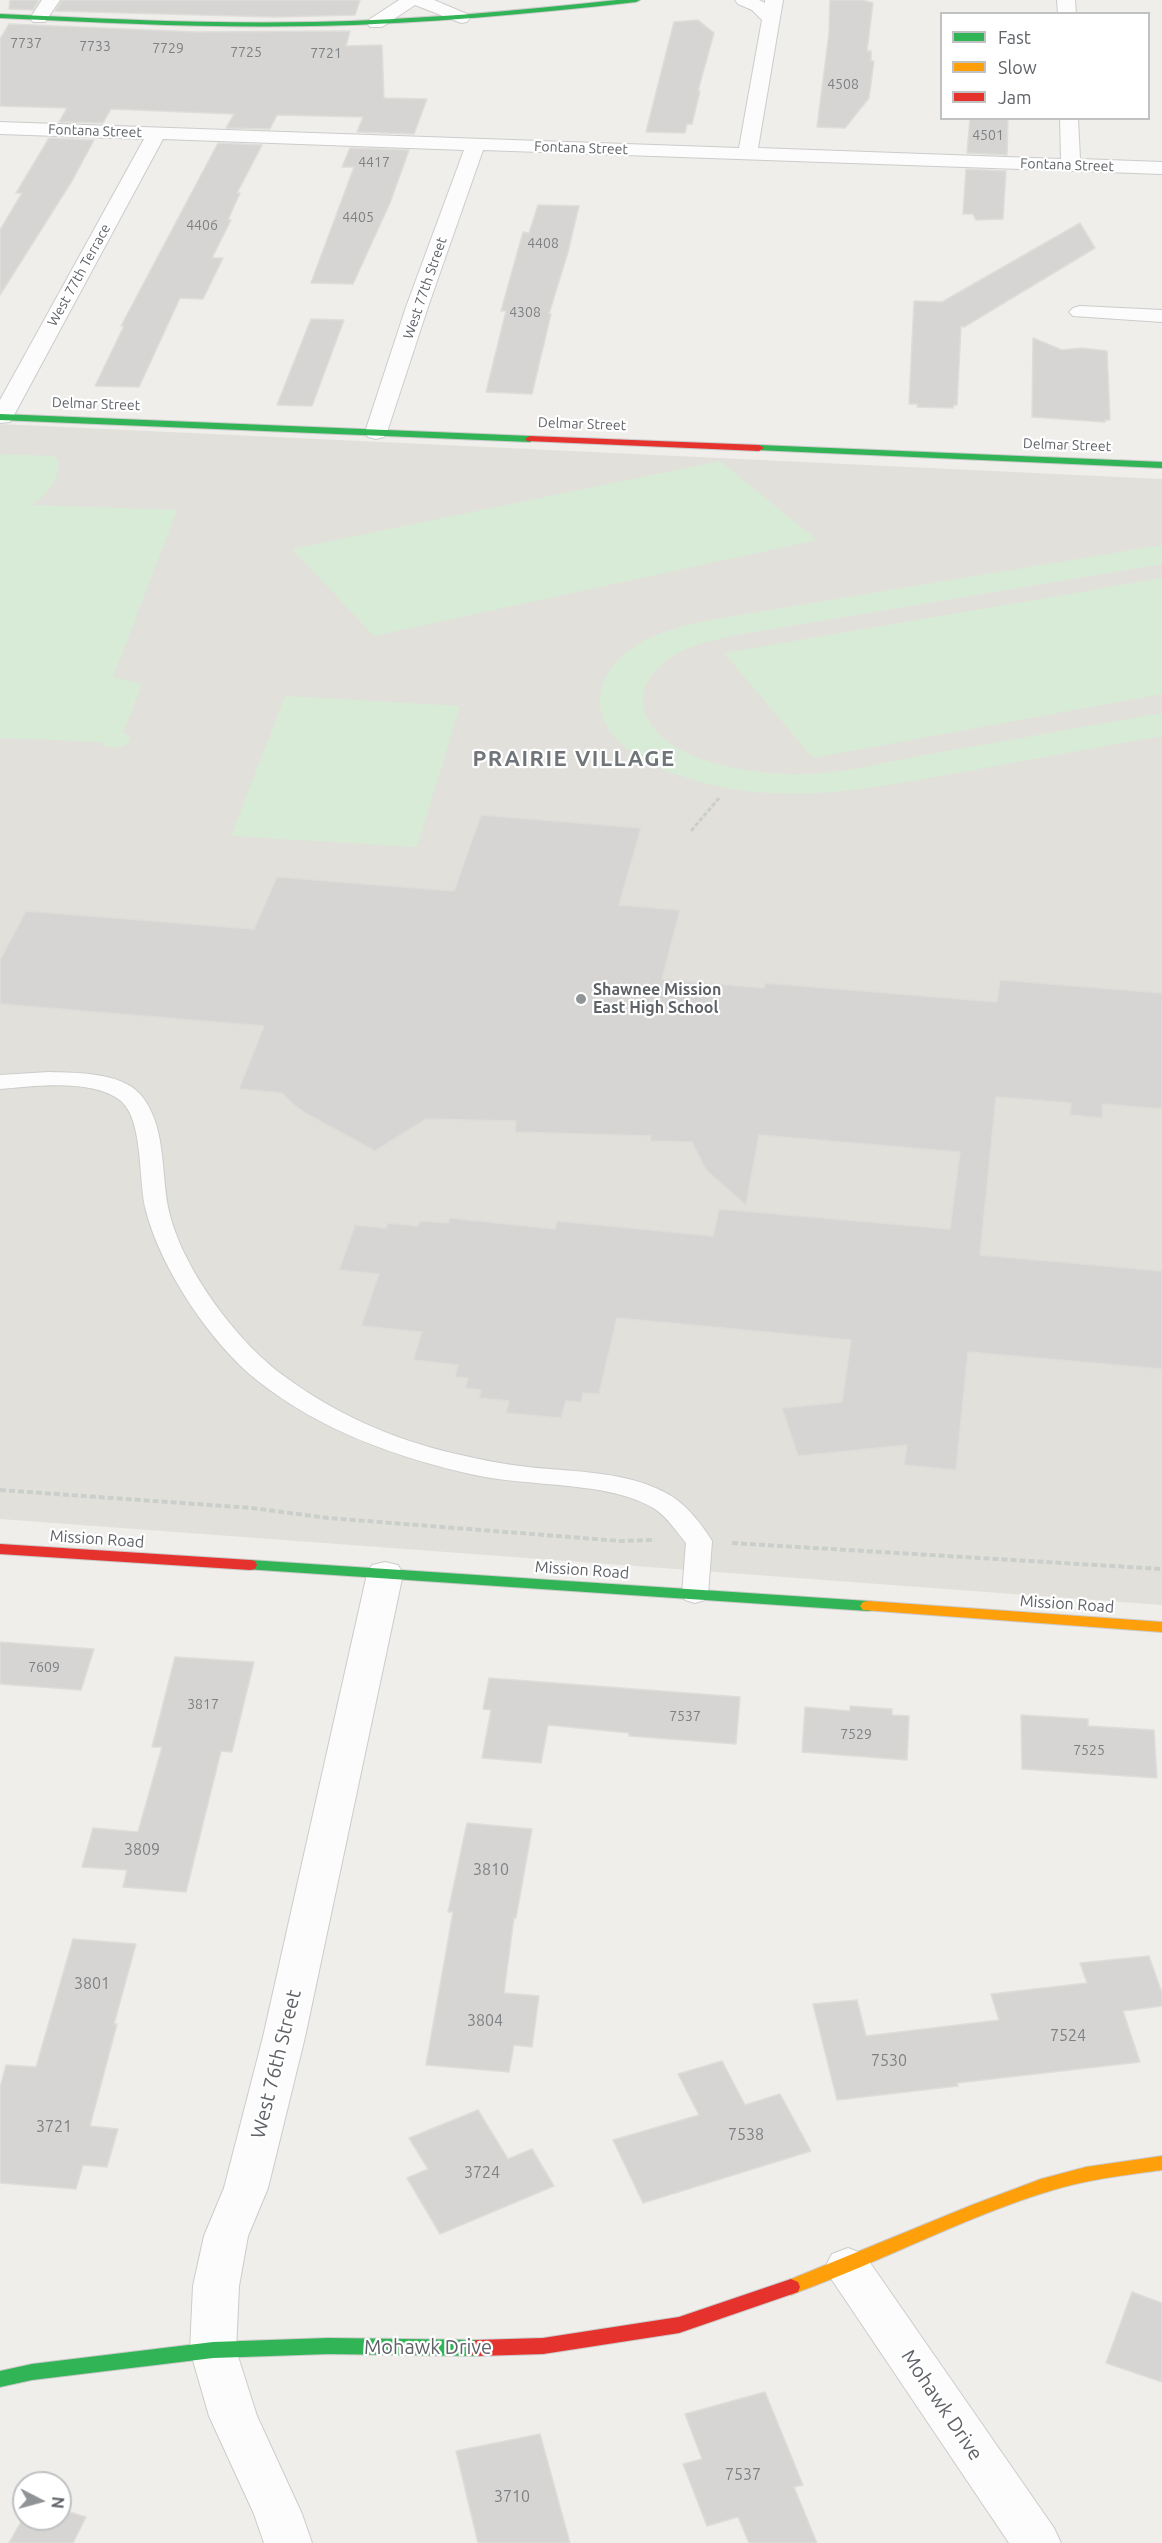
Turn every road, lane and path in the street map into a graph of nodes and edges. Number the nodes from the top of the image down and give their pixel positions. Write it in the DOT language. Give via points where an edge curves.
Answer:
graph roads {
  1 [pos="51,0"];
  2 [pos="411,0"];
  3 [pos="419,0"];
  4 [pos="636,0"];
  5 [pos="744,0"];
  6 [pos="774,0"];
  7 [pos="0,16"];
  8 [pos="39,18"];
  9 [pos="461,18"];
  10 [pos="771,20"];
  11 [pos="376,23"];
  12 [pos="1069,120"];
  13 [pos="0,128"];
  14 [pos="157,133"];
  15 [pos="475,145"];
  16 [pos="748,153"];
  17 [pos="1071,165"];
  18 [pos="1162,168"];
  19 [pos="1080,312"];
  20 [pos="1162,316"];
  21 [pos="1,417"];
  22 [pos="376,432"];
  23 [pos="1162,465"];
  24 [pos="718,798"];
  25 [pos="692,831"];
  26 [pos="0,1082"];
  27 [pos="0,1490"];
  28 [pos="638,1540"];
  29 [pos="777,1547"];
  30 [pos="0,1549"];
  31 [pos="1162,1569"];
  32 [pos="385,1574"];
  33 [pos="695,1594"];
  34 [pos="1162,1628"];
  35 [pos="1162,2163"];
  36 [pos="848,2267"];
  37 [pos="213,2350"];
  38 [pos="0,2379"];
  39 [pos="288,2543"];
  40 [pos="1037,2543"];
  1 -- 8 [label="street"];
  2 -- 11 [label="street"];
  3 -- 9 [label="street"];
  4 -- 9 [label="street"];
  5 -- 10 [label="street" via="758,6"];
  6 -- 10 [label="street"];
  7 -- 8 [label="street"];
  8 -- 11 [label="street"];
  9 -- 11 [label="street"];
  10 -- 16 [label="street"];
  12 -- 17 [label="street"];
  13 -- 14 [label="street, Fontana Street"];
  14 -- 15 [label="street, Fontana Street"];
  14 -- 21 [label="street, West 77th Terrace"];
  15 -- 16 [label="street, Fontana Street"];
  15 -- 22 [label="street, West 77th Street"];
  16 -- 17 [label="street, Fontana Street"];
  17 -- 18 [label="street, Fontana Street"];
  19 -- 20 [label="street"];
  21 -- 22 [label="street, Delmar Street"];
  22 -- 23 [label="street, Delmar Street"];
  24 -- 25 [label="path"];
  26 -- 33 [label="lane" via="79,1080 108,1085 130,1097 142,1116 157,1211 171,1250 221,1328 264,1374 308,1405 377,1437 434,1456 509,1473 625,1487 664,1503 699,1541"];
  27 -- 28 [label="path"];
  29 -- 31 [label="path"];
  30 -- 32 [label="street, Mission Road"];
  32 -- 33 [label="street, Mission Road"];
  32 -- 37 [label="street, West 76th Street" via="284,2037 246,2188 226,2236 216,2286"];
  33 -- 34 [label="street, Mission Road"];
  35 -- 36 [label="street, Mohawk Drive" via="1106,2170 1042,2186 928,2230"];
  36 -- 37 [label="street, Mohawk Drive" via="679,2325 543,2346"];
  36 -- 40 [label="street, Mohawk Drive"];
  37 -- 38 [label="street, Mohawk Drive"];
  37 -- 39 [label="street, West 76th Street" via="233,2416"];
}
